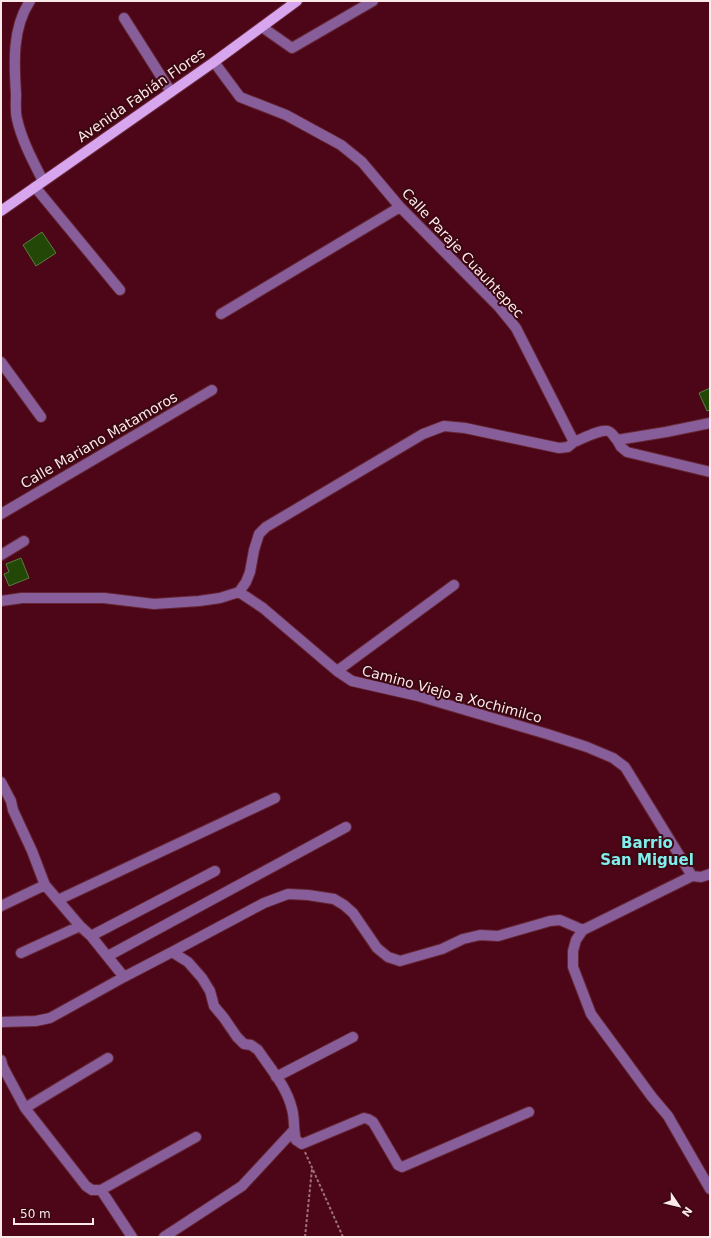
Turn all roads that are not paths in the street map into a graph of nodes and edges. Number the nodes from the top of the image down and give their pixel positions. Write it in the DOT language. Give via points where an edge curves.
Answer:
graph roads {
  1 [pos="30,1"];
  2 [pos="297,1"];
  3 [pos="373,1"];
  4 [pos="124,18"];
  5 [pos="262,26"];
  6 [pos="214,62"];
  7 [pos="171,92"];
  8 [pos="39,184"];
  9 [pos="400,208"];
  10 [pos="1,211"];
  11 [pos="120,290"];
  12 [pos="221,314"];
  13 [pos="1,362"];
  14 [pos="212,390"];
  15 [pos="41,417"];
  16 [pos="710,424"];
  17 [pos="617,440"];
  18 [pos="574,442"];
  19 [pos="710,472"];
  20 [pos="1,514"];
  21 [pos="24,541"];
  22 [pos="1,554"];
  23 [pos="454,585"];
  24 [pos="239,592"];
  25 [pos="1,600"];
  26 [pos="337,671"];
  27 [pos="1,782"];
  28 [pos="275,798"];
  29 [pos="346,827"];
  30 [pos="215,871"];
  31 [pos="710,874"];
  32 [pos="692,876"];
  33 [pos="45,885"];
  34 [pos="58,900"];
  35 [pos="1,906"];
  36 [pos="80,926"];
  37 [pos="583,930"];
  38 [pos="91,936"];
  39 [pos="172,952"];
  40 [pos="21,953"];
  41 [pos="108,956"];
  42 [pos="124,977"];
  43 [pos="1,1022"];
  44 [pos="353,1037"];
  45 [pos="108,1058"];
  46 [pos="1,1060"];
  47 [pos="276,1077"];
  48 [pos="25,1108"];
  49 [pos="529,1112"];
  50 [pos="293,1131"];
  51 [pos="196,1138"];
  52 [pos="710,1189"];
  53 [pos="101,1190"];
  54 [pos="132,1237"];
  55 [pos="164,1237"];
  1 -- 8 [label="street" via="25,8 16,39 14,61 17,118"];
  2 -- 5 [label="main road, Avenida Fabián Flores"];
  3 -- 5 [label="street" via="292,48"];
  4 -- 7 [label="street"];
  5 -- 6 [label="main road, Avenida Fabián Flores"];
  6 -- 7 [label="main road, Avenida Fabián Flores"];
  6 -- 9 [label="street, Calle Paraje Cuauhtepec" via="240,97 286,115 340,145 362,162"];
  7 -- 8 [label="main road, Avenida Fabián Flores"];
  8 -- 10 [label="main road, Avenida Fabián Flores"];
  8 -- 11 [label="street"];
  9 -- 12 [label="street"];
  9 -- 18 [label="street, Calle Paraje Cuauhtepec" via="499,307 516,328"];
  13 -- 15 [label="street"];
  14 -- 20 [label="street, Calle Mariano Matamoros"];
  16 -- 17 [label="street"];
  17 -- 18 [label="street" via="612,433 601,431"];
  17 -- 19 [label="street" via="628,452"];
  18 -- 24 [label="street" via="568,447 559,448 444,426 423,434 266,527 259,534 250,572"];
  21 -- 22 [label="street"];
  23 -- 26 [label="street"];
  24 -- 25 [label="street" via="199,601 154,604 104,598"];
  24 -- 26 [label="street, Camino Viejo a Xochimilco" via="263,608"];
  26 -- 32 [label="street, Camino Viejo a Xochimilco" via="352,681 418,696 587,747 613,758 625,767"];
  27 -- 33 [label="street"];
  28 -- 34 [label="street"];
  29 -- 41 [label="street"];
  30 -- 38 [label="street"];
  31 -- 32 [label="street"];
  32 -- 37 [label="street"];
  33 -- 34 [label="street"];
  33 -- 35 [label="street"];
  34 -- 36 [label="street"];
  36 -- 38 [label="street"];
  36 -- 40 [label="street"];
  37 -- 39 [label="street" via="560,920 550,921 498,936 480,935 463,939 400,961 388,957 377,948 353,913 334,899 288,894 264,903"];
  37 -- 52 [label="street" via="576,940 573,951 573,967 590,1014 668,1116"];
  38 -- 41 [label="street"];
  39 -- 42 [label="street"];
  39 -- 47 [label="street" via="193,967 210,991 214,1006 237,1038 258,1050"];
  41 -- 42 [label="street"];
  42 -- 43 [label="street" via="50,1018"];
  44 -- 47 [label="street"];
  45 -- 48 [label="street"];
  46 -- 48 [label="street"];
  47 -- 50 [label="street" via="287,1095 292,1110"];
  48 -- 53 [label="street" via="86,1186 92,1190"];
  49 -- 50 [label="street" via="402,1167 373,1122 368,1119 364,1118 302,1144 296,1140"];
  50 -- 55 [label="street" via="242,1186"];
  51 -- 53 [label="street"];
  53 -- 54 [label="street"];
}
